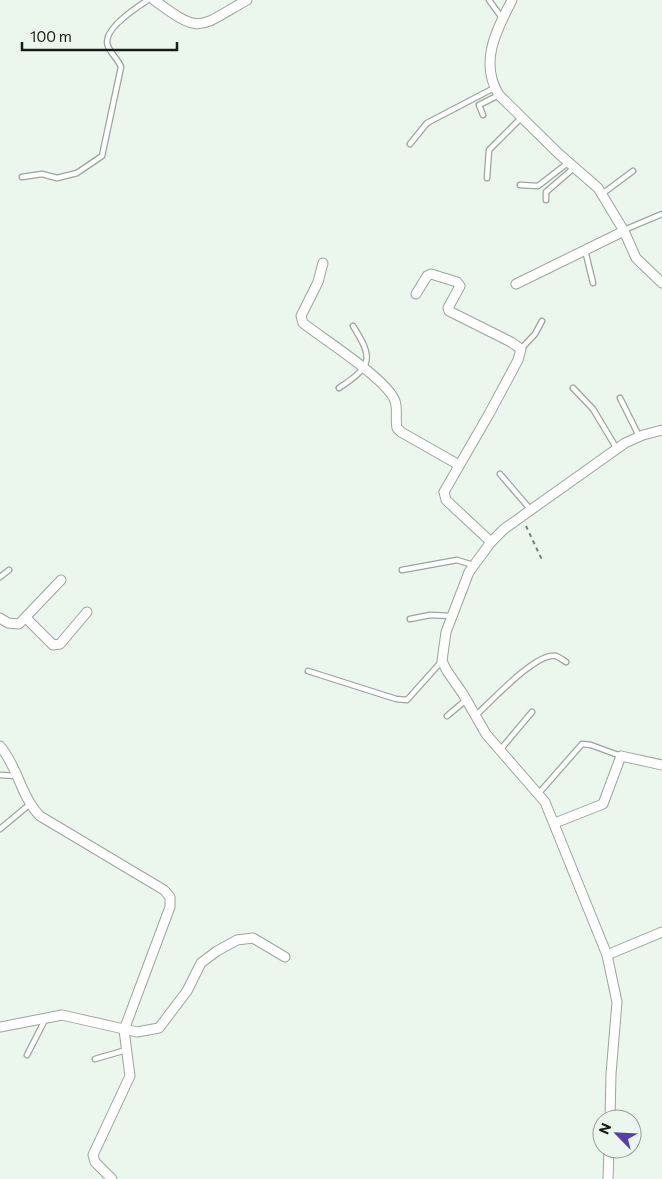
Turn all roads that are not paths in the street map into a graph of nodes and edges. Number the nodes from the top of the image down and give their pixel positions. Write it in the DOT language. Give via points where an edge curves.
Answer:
graph roads {
  1 [pos="148,0"];
  2 [pos="154,0"];
  3 [pos="247,0"];
  4 [pos="489,0"];
  5 [pos="512,0"];
  6 [pos="503,19"];
  7 [pos="497,91"];
  8 [pos="483,116"];
  9 [pos="522,117"];
  10 [pos="410,144"];
  11 [pos="572,165"];
  12 [pos="633,171"];
  13 [pos="22,177"];
  14 [pos="487,178"];
  15 [pos="520,184"];
  16 [pos="602,194"];
  17 [pos="546,200"];
  18 [pos="662,214"];
  19 [pos="624,231"];
  20 [pos="585,250"];
  21 [pos="323,263"];
  22 [pos="593,283"];
  23 [pos="662,283"];
  24 [pos="516,284"];
  25 [pos="416,294"];
  26 [pos="542,321"];
  27 [pos="353,326"];
  28 [pos="520,349"];
  29 [pos="364,367"];
  30 [pos="339,388"];
  31 [pos="573,388"];
  32 [pos="620,398"];
  33 [pos="662,430"];
  34 [pos="639,436"];
  35 [pos="617,449"];
  36 [pos="459,465"];
  37 [pos="500,474"];
  38 [pos="532,510"];
  39 [pos="491,542"];
  40 [pos="473,565"];
  41 [pos="8,570"];
  42 [pos="402,570"];
  43 [pos="0,577"];
  44 [pos="61,580"];
  45 [pos="87,612"];
  46 [pos="452,616"];
  47 [pos="0,618"];
  48 [pos="26,618"];
  49 [pos="410,619"];
  50 [pos="442,660"];
  51 [pos="566,662"];
  52 [pos="308,671"];
  53 [pos="466,700"];
  54 [pos="532,712"];
  55 [pos="447,716"];
  56 [pos="475,716"];
  57 [pos="0,746"];
  58 [pos="500,750"];
  59 [pos="621,756"];
  60 [pos="662,765"];
  61 [pos="0,775"];
  62 [pos="18,776"];
  63 [pos="539,793"];
  64 [pos="30,804"];
  65 [pos="555,823"];
  66 [pos="0,829"];
  67 [pos="662,932"];
  68 [pos="607,955"];
  69 [pos="285,956"];
  70 [pos="47,1017"];
  71 [pos="0,1028"];
  72 [pos="124,1030"];
  73 [pos="126,1050"];
  74 [pos="27,1055"];
  75 [pos="95,1059"];
  76 [pos="610,1109"];
  77 [pos="609,1159"];
  78 [pos="112,1179"];
  79 [pos="608,1179"];
  1 -- 13 [label="lane" via="125,16 107,38 107,45 120,67 102,156 77,173 57,178 42,174"];
  2 -- 3 [label="street" via="184,22 198,25"];
  4 -- 6 [label="lane"];
  5 -- 6 [label="street"];
  6 -- 7 [label="street" via="488,71"];
  7 -- 8 [label="lane" via="479,105"];
  7 -- 9 [label="street"];
  7 -- 10 [label="lane" via="427,123"];
  9 -- 11 [label="street"];
  9 -- 14 [label="lane" via="489,150"];
  11 -- 15 [label="lane" via="538,186"];
  11 -- 16 [label="street"];
  11 -- 17 [label="lane" via="546,192"];
  12 -- 16 [label="lane"];
  16 -- 19 [label="street"];
  18 -- 19 [label="lane"];
  19 -- 20 [label="street"];
  19 -- 23 [label="street" via="636,258"];
  20 -- 22 [label="lane"];
  20 -- 24 [label="street"];
  21 -- 29 [label="street" via="301,320"];
  25 -- 28 [label="street" via="431,274 457,282 460,286 449,311"];
  26 -- 28 [label="lane" via="535,334"];
  27 -- 29 [label="lane" via="368,355"];
  28 -- 36 [label="street" via="518,360"];
  29 -- 30 [label="lane"];
  29 -- 36 [label="street" via="395,400 397,428"];
  31 -- 35 [label="lane" via="592,409"];
  32 -- 34 [label="lane"];
  33 -- 34 [label="street"];
  34 -- 35 [label="street"];
  35 -- 38 [label="street"];
  36 -- 39 [label="street" via="446,486 446,500"];
  37 -- 38 [label="lane"];
  38 -- 39 [label="street"];
  39 -- 40 [label="street"];
  40 -- 42 [label="lane" via="457,560"];
  40 -- 46 [label="street"];
  41 -- 43 [label="lane"];
  44 -- 48 [label="street"];
  45 -- 48 [label="street" via="60,644 53,645"];
  46 -- 49 [label="lane" via="430,615"];
  46 -- 50 [label="street"];
  47 -- 48 [label="street" via="19,624"];
  50 -- 52 [label="lane" via="407,700"];
  50 -- 53 [label="street"];
  51 -- 56 [label="lane" via="555,656 531,665"];
  53 -- 55 [label="lane"];
  53 -- 56 [label="street"];
  54 -- 58 [label="lane"];
  56 -- 58 [label="street"];
  57 -- 62 [label="street"];
  58 -- 63 [label="street"];
  59 -- 60 [label="street"];
  59 -- 63 [label="lane" via="591,744 582,744"];
  59 -- 65 [label="street" via="603,804"];
  61 -- 62 [label="lane"];
  62 -- 64 [label="street"];
  63 -- 65 [label="street"];
  64 -- 66 [label="lane"];
  64 -- 72 [label="street" via="40,816 164,890 170,897 170,907"];
  65 -- 68 [label="street"];
  67 -- 68 [label="street"];
  68 -- 76 [label="street" via="617,1002"];
  69 -- 72 [label="street" via="253,938 237,940 201,963 187,991 159,1028 137,1032"];
  70 -- 71 [label="street"];
  70 -- 72 [label="street" via="74,1016"];
  70 -- 74 [label="lane"];
  72 -- 73 [label="street"];
  73 -- 75 [label="lane"];
  73 -- 78 [label="street" via="130,1076 93,1155 95,1162"];
  77 -- 79 [label="street"];
}
